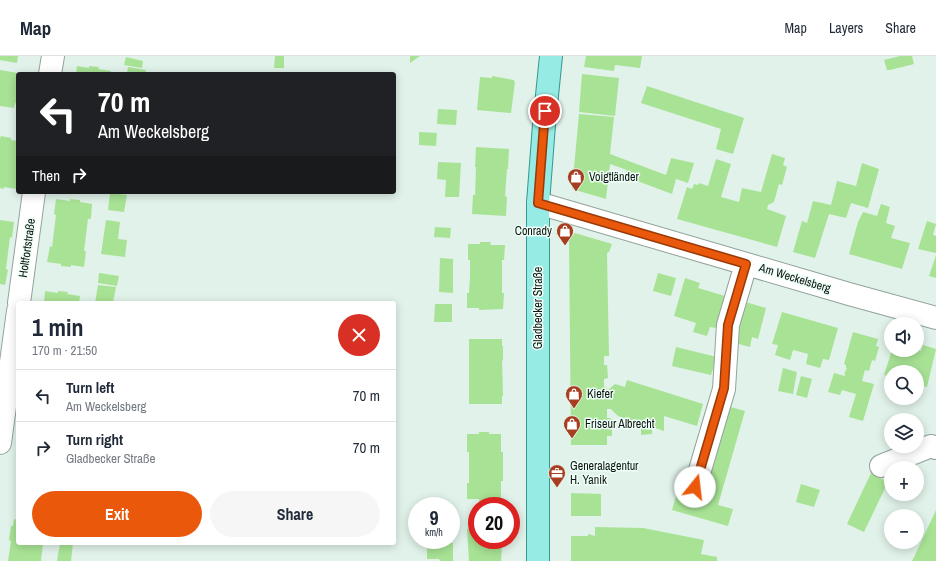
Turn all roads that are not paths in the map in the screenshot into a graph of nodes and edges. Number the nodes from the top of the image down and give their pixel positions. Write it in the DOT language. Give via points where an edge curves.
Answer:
graph roads {
  1 [pos="53,56"];
  2 [pos="551,56"];
  3 [pos="50,72"];
  4 [pos="34,194"];
  5 [pos="538,203"];
  6 [pos="746,264"];
  7 [pos="19,301"];
  8 [pos="936,318"];
  9 [pos="16,326"];
  10 [pos="0,443"];
  11 [pos="936,448"];
  12 [pos="881,466"];
  13 [pos="695,487"];
  14 [pos="538,561"];
  1 -- 3 [label="street"];
  2 -- 5 [label="main road, Gladbecker Straße"];
  4 -- 7 [label="street, Holtfortstraße"];
  5 -- 6 [label="street, Am Weckelsberg"];
  5 -- 14 [label="main road, Gladbecker Straße"];
  6 -- 8 [label="street, Am Weckelsberg"];
  6 -- 13 [label="street" via="728,325 724,388"];
  9 -- 10 [label="street"];
  11 -- 12 [label="street" via="930,446"];
}
